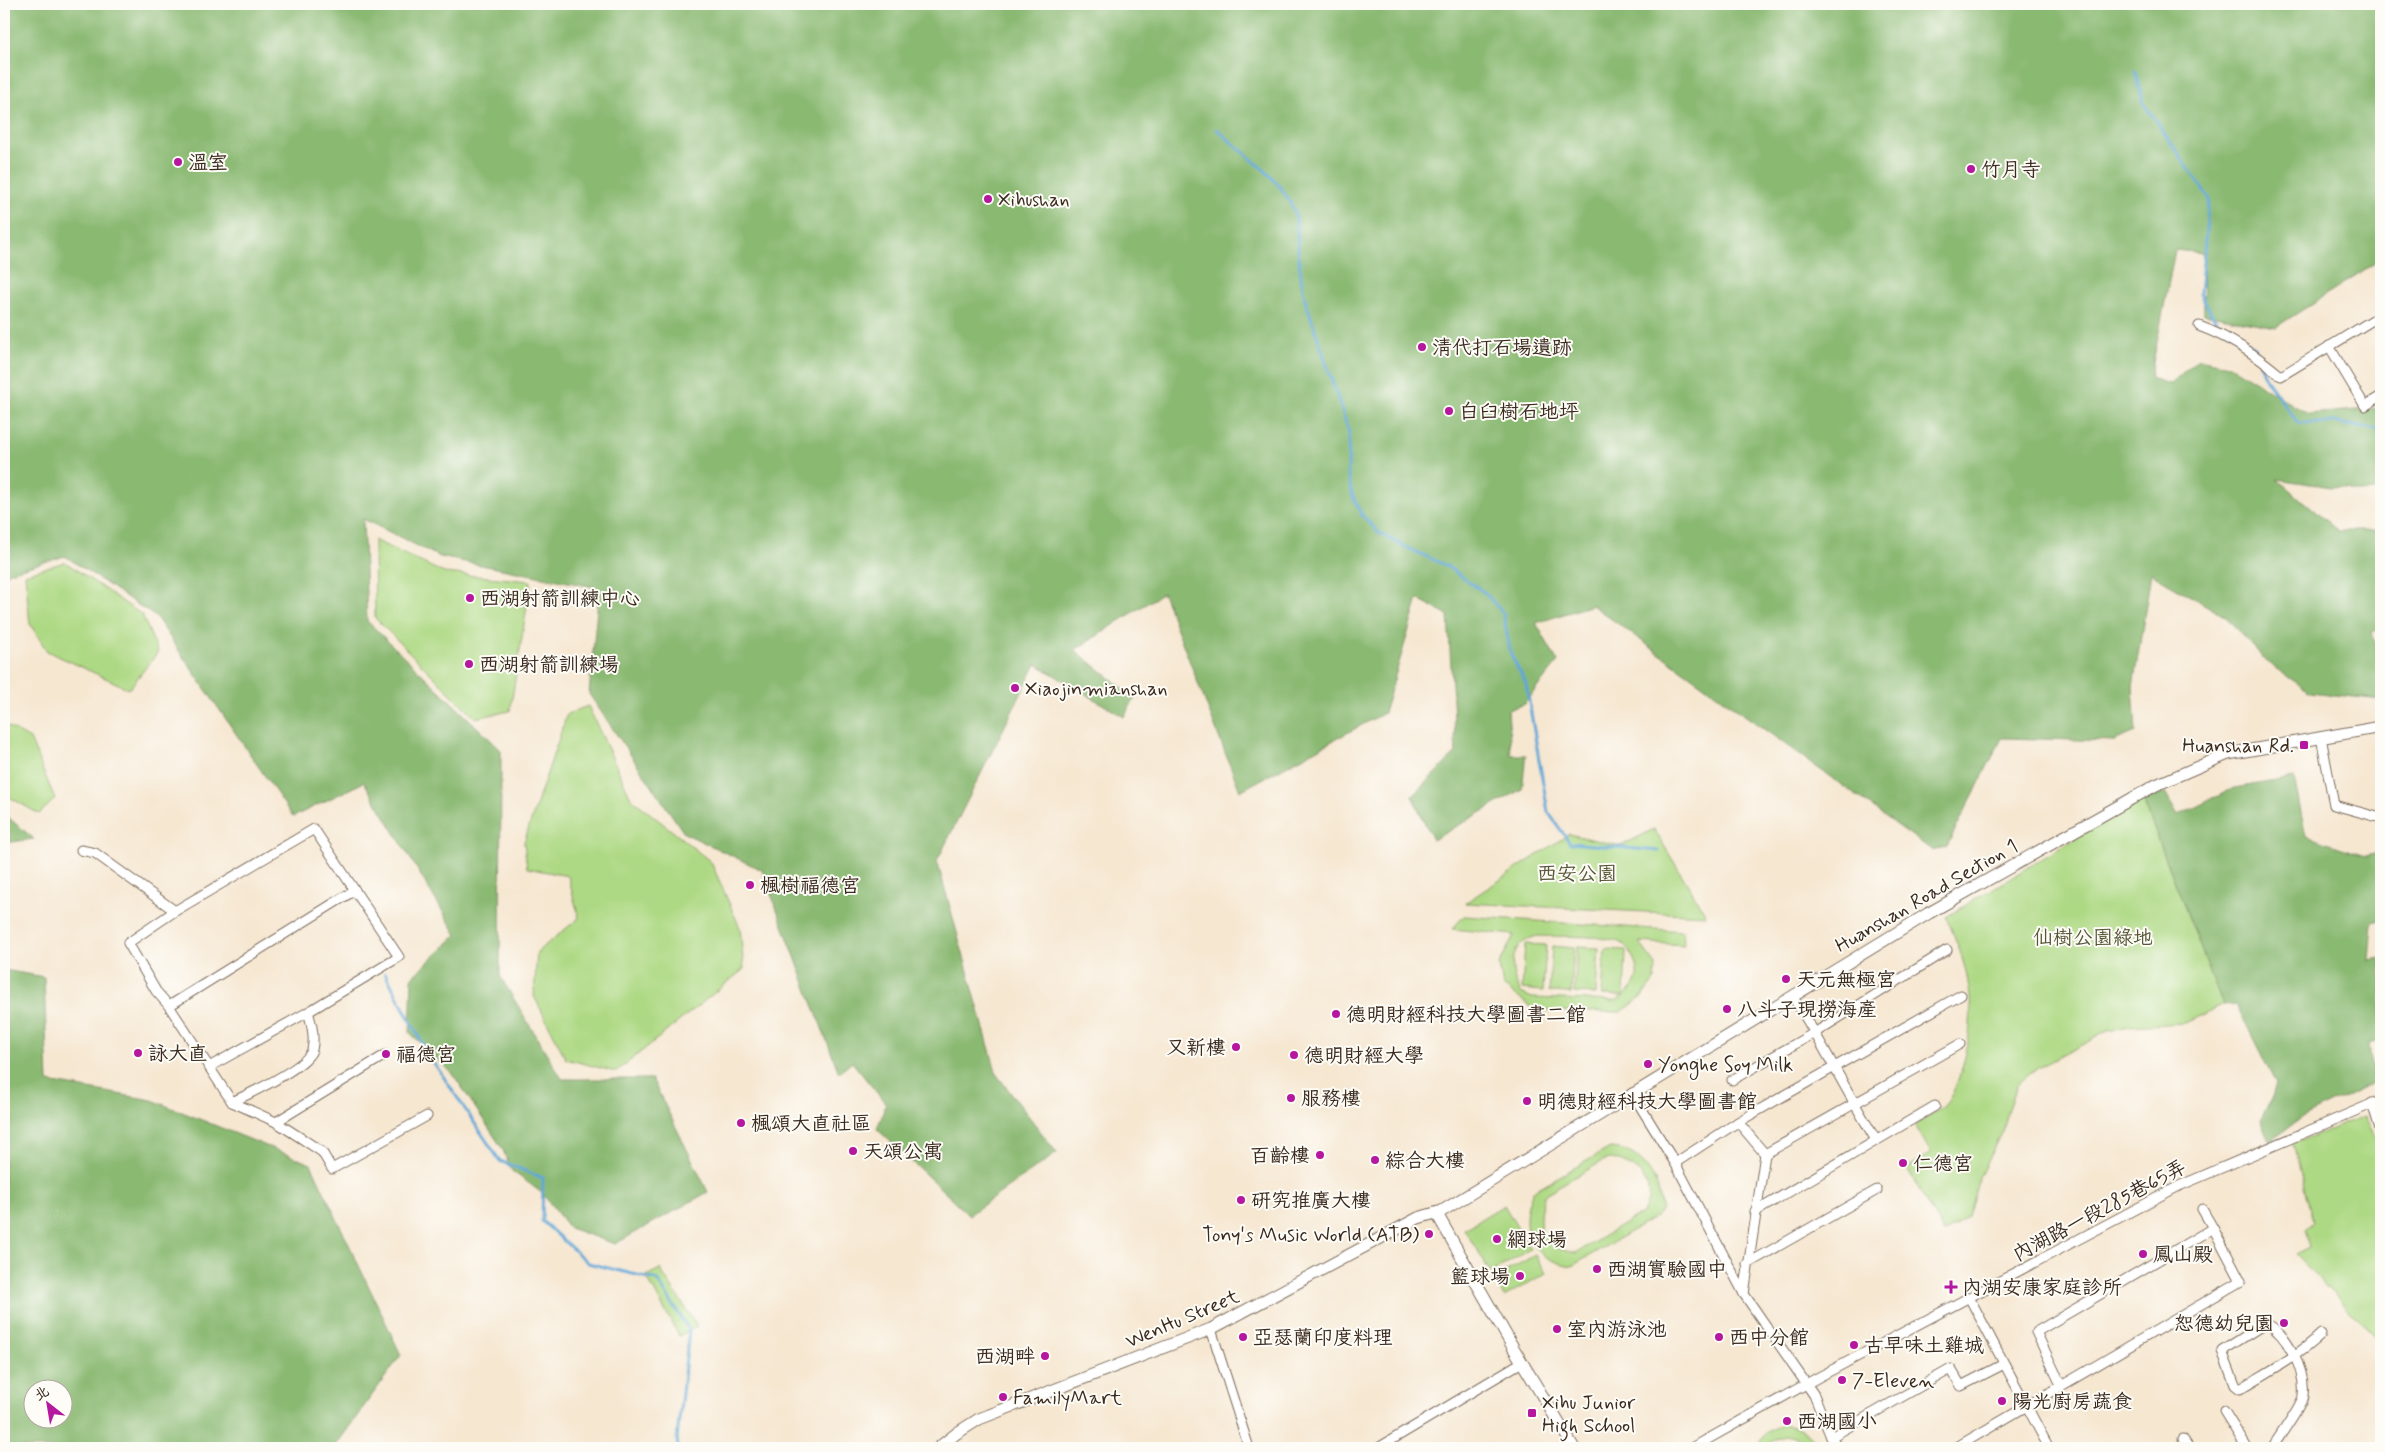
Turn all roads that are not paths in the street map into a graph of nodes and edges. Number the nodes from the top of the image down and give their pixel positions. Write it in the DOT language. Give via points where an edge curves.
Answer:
graph roads {
  1 [pos="2381,315"];
  2 [pos="2199,326"];
  3 [pos="2329,346"];
  4 [pos="2381,396"];
  5 [pos="2381,727"];
  6 [pos="2320,737"];
  7 [pos="2381,818"];
  8 [pos="81,850"];
  9 [pos="355,890"];
  10 [pos="175,911"];
  11 [pos="1946,950"];
  12 [pos="1961,995"];
  13 [pos="1792,996"];
  14 [pos="169,1006"];
  15 [pos="308,1012"];
  16 [pos="1816,1032"];
  17 [pos="1960,1044"];
  18 [pos="385,1055"];
  19 [pos="209,1067"];
  20 [pos="1834,1069"];
  21 [pos="1732,1080"];
  22 [pos="1632,1093"];
  23 [pos="2381,1100"];
  24 [pos="232,1102"];
  25 [pos="1854,1103"];
  26 [pos="2372,1103"];
  27 [pos="1935,1106"];
  28 [pos="427,1116"];
  29 [pos="276,1122"];
  30 [pos="1738,1122"];
  31 [pos="2381,1132"];
  32 [pos="1876,1140"];
  33 [pos="1764,1154"];
  34 [pos="1675,1163"];
  35 [pos="1877,1190"];
  36 [pos="2202,1209"];
  37 [pos="1755,1212"];
  38 [pos="1437,1214"];
  39 [pos="2212,1228"];
  40 [pos="1747,1264"];
  41 [pos="1744,1294"];
  42 [pos="1970,1298"];
  43 [pos="1211,1329"];
  44 [pos="2321,1334"];
  45 [pos="2294,1356"];
  46 [pos="1522,1362"];
  47 [pos="2004,1364"];
  48 [pos="1807,1384"];
  49 [pos="2061,1386"];
  50 [pos="2026,1406"];
  51 [pos="2224,1411"];
  52 [pos="1831,1436"];
  53 [pos="2183,1439"];
  54 [pos="938,1448"];
  55 [pos="1249,1448"];
  56 [pos="1378,1448"];
  57 [pos="1574,1448"];
  58 [pos="1692,1448"];
  59 [pos="1838,1448"];
  60 [pos="1955,1448"];
  61 [pos="2049,1448"];
  62 [pos="2189,1448"];
  63 [pos="2246,1448"];
  64 [pos="2272,1448"];
  1 -- 3 [label="street"];
  2 -- 3 [label="street" via="2225,336 2257,355 2281,376"];
  3 -- 4 [label="street" via="2365,406"];
  5 -- 6 [label="street, Huanshan Road Section 1"];
  6 -- 7 [label="street" via="2334,805"];
  6 -- 13 [label="street, Huanshan Road Section 1" via="2228,754 2156,785 1929,913"];
  8 -- 10 [label="street" via="95,853"];
  9 -- 10 [label="street" via="314,829"];
  9 -- 14 [label="street"];
  9 -- 15 [label="street" via="399,957"];
  10 -- 14 [label="street" via="128,943 156,991"];
  11 -- 16 [label="street"];
  12 -- 20 [label="street"];
  13 -- 16 [label="street"];
  13 -- 22 [label="street, Huanshan Road Section 1"];
  14 -- 19 [label="street"];
  15 -- 19 [label="street"];
  15 -- 24 [label="street" via="313,1026 312,1051 305,1060 274,1081"];
  16 -- 20 [label="street"];
  16 -- 21 [label="street"];
  17 -- 25 [label="street"];
  18 -- 29 [label="street"];
  19 -- 24 [label="street"];
  20 -- 25 [label="street"];
  20 -- 30 [label="street"];
  22 -- 34 [label="street"];
  22 -- 38 [label="street, Huanshan Road Section 1"];
  23 -- 26 [label="street, 內湖路一段285巷65弄"];
  24 -- 29 [label="street"];
  25 -- 32 [label="street"];
  25 -- 33 [label="street"];
  26 -- 31 [label="street"];
  26 -- 42 [label="street, 內湖路一段285巷65弄" via="2179,1186"];
  27 -- 32 [label="street"];
  28 -- 29 [label="street" via="332,1169 322,1152"];
  30 -- 33 [label="street"];
  30 -- 34 [label="street"];
  32 -- 37 [label="street"];
  33 -- 37 [label="street"];
  34 -- 41 [label="street"];
  35 -- 40 [label="street"];
  36 -- 39 [label="street"];
  37 -- 40 [label="street"];
  38 -- 43 [label="street, WenHu Street" via="1418,1218"];
  38 -- 46 [label="street"];
  39 -- 49 [label="street" via="2036,1332"];
  39 -- 49 [label="street" via="2241,1281"];
  40 -- 41 [label="street"];
  41 -- 48 [label="street"];
  42 -- 47 [label="street"];
  42 -- 48 [label="street, 內湖路一段285巷65弄"];
  43 -- 54 [label="street, WenHu Street" via="979,1419"];
  43 -- 55 [label="street"];
  44 -- 45 [label="street"];
  45 -- 45 [label="street" via="2240,1389 2235,1385 2222,1351 2266,1323 2273,1327"];
  45 -- 64 [label="street" via="2301,1368 2304,1397"];
  46 -- 56 [label="street"];
  46 -- 57 [label="street"];
  47 -- 50 [label="street"];
  47 -- 52 [label="street" via="1961,1386 1952,1369"];
  48 -- 52 [label="street"];
  48 -- 58 [label="street, 內湖路一段285巷65弄"];
  49 -- 50 [label="street"];
  50 -- 60 [label="street"];
  50 -- 61 [label="street"];
  51 -- 63 [label="street"];
  52 -- 59 [label="street"];
  53 -- 62 [label="street"];
}
